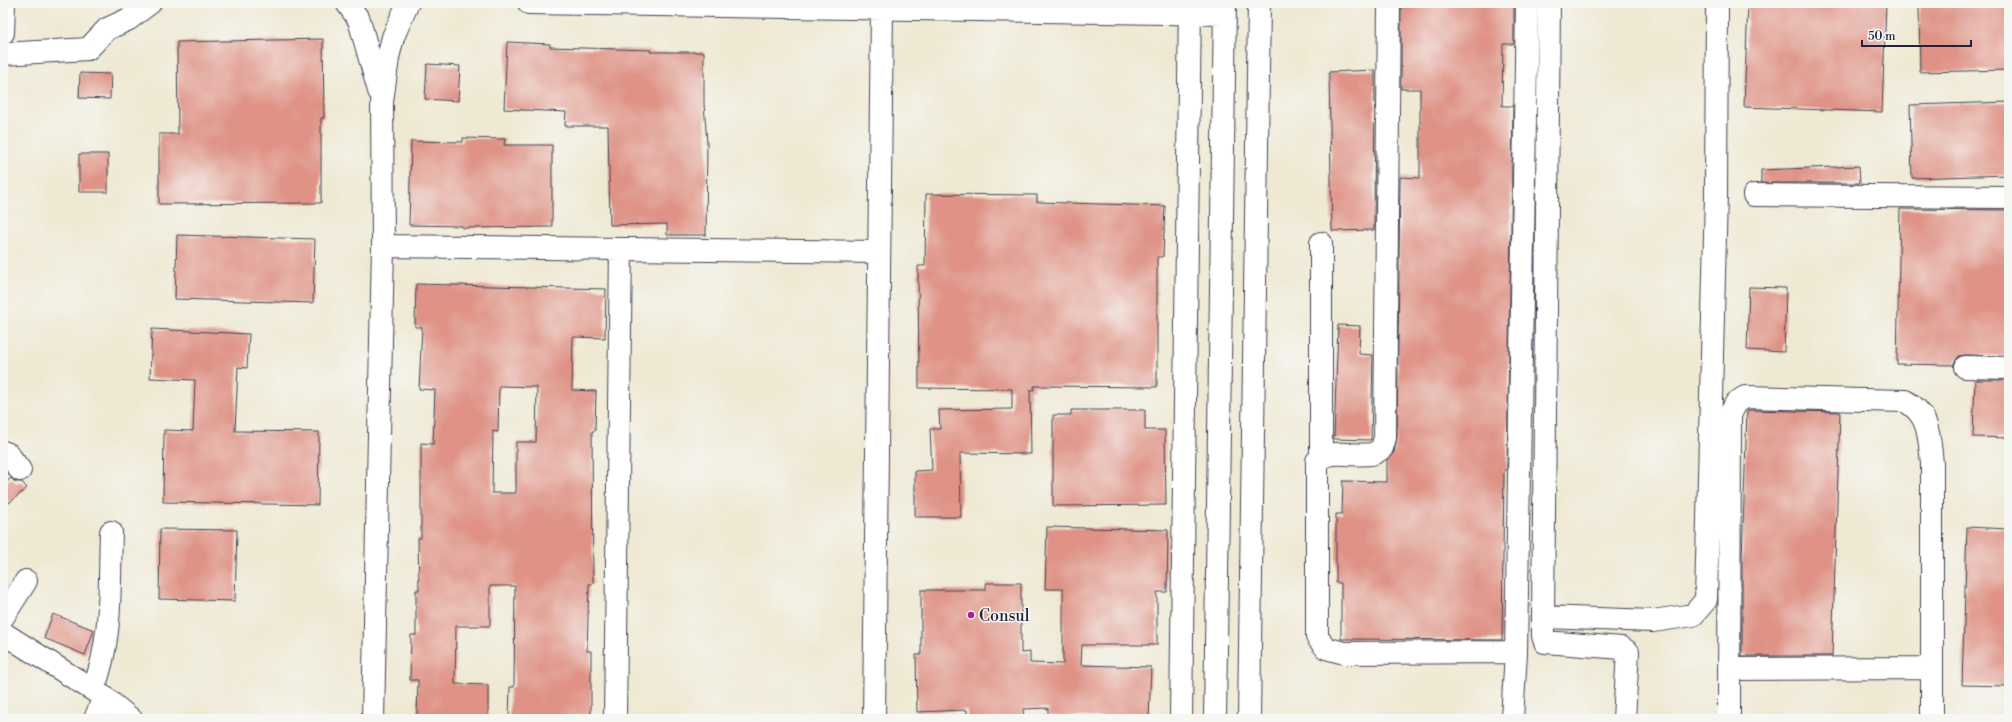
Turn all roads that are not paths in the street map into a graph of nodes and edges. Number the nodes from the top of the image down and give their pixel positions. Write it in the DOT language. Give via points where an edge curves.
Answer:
graph roads {
  1 [pos="4,3"];
  2 [pos="150,3"];
  3 [pos="347,3"];
  4 [pos="408,3"];
  5 [pos="529,3"];
  6 [pos="1259,3"];
  7 [pos="1389,3"];
  8 [pos="1527,3"];
  9 [pos="1549,3"];
  10 [pos="1717,3"];
  11 [pos="882,8"];
  12 [pos="1190,8"];
  13 [pos="1225,8"];
  14 [pos="3,33"];
  15 [pos="3,54"];
  16 [pos="382,102"];
  17 [pos="1754,195"];
  18 [pos="2009,197"];
  19 [pos="1321,243"];
  20 [pos="383,246"];
  21 [pos="621,249"];
  22 [pos="879,252"];
  23 [pos="1965,367"];
  24 [pos="2009,368"];
  25 [pos="3,452"];
  26 [pos="1321,457"];
  27 [pos="20,470"];
  28 [pos="110,532"];
  29 [pos="26,581"];
  30 [pos="1543,616"];
  31 [pos="3,617"];
  32 [pos="3,633"];
  33 [pos="1516,652"];
  34 [pos="1932,668"];
  35 [pos="1729,669"];
  36 [pos="98,694"];
  37 [pos="96,719"];
  38 [pos="131,719"];
  39 [pos="373,719"];
  40 [pos="615,719"];
  41 [pos="874,719"];
  42 [pos="1181,719"];
  43 [pos="1215,719"];
  44 [pos="1249,719"];
  45 [pos="1512,719"];
  46 [pos="1624,719"];
  47 [pos="1729,719"];
  48 [pos="1932,719"];
  1 -- 14 [label="street"];
  2 -- 15 [label="street" via="129,19 107,29 88,50"];
  3 -- 16 [label="street" via="359,20"];
  4 -- 16 [label="street" via="393,37"];
  5 -- 11 [label="street"];
  6 -- 44 [label="street"];
  7 -- 26 [label="street" via="1385,438 1382,448 1373,454 1328,454"];
  8 -- 33 [label="street"];
  9 -- 30 [label="street"];
  10 -- 30 [label="street" via="1716,202 1706,600 1693,615 1653,621"];
  11 -- 12 [label="street"];
  11 -- 22 [label="street"];
  12 -- 13 [label="street"];
  12 -- 42 [label="street"];
  13 -- 43 [label="street"];
  16 -- 20 [label="street"];
  17 -- 18 [label="street"];
  19 -- 26 [label="street"];
  20 -- 21 [label="street"];
  20 -- 39 [label="street"];
  21 -- 22 [label="street"];
  21 -- 40 [label="street"];
  22 -- 41 [label="street"];
  23 -- 24 [label="street"];
  25 -- 27 [label="street" via="8,454"];
  26 -- 33 [label="street" via="1317,461 1317,637 1326,648 1344,653"];
  28 -- 36 [label="street" via="109,627"];
  29 -- 31 [label="street"];
  30 -- 46 [label="street" via="1545,642 1622,648 1628,652"];
  32 -- 36 [label="street"];
  33 -- 45 [label="street"];
  34 -- 35 [label="street"];
  34 -- 35 [label="street" via="1932,463 1927,425 1916,407 1905,401 1745,397 1736,402 1730,415"];
  34 -- 48 [label="street"];
  35 -- 47 [label="street"];
  36 -- 37 [label="street"];
  36 -- 38 [label="street"];
}
